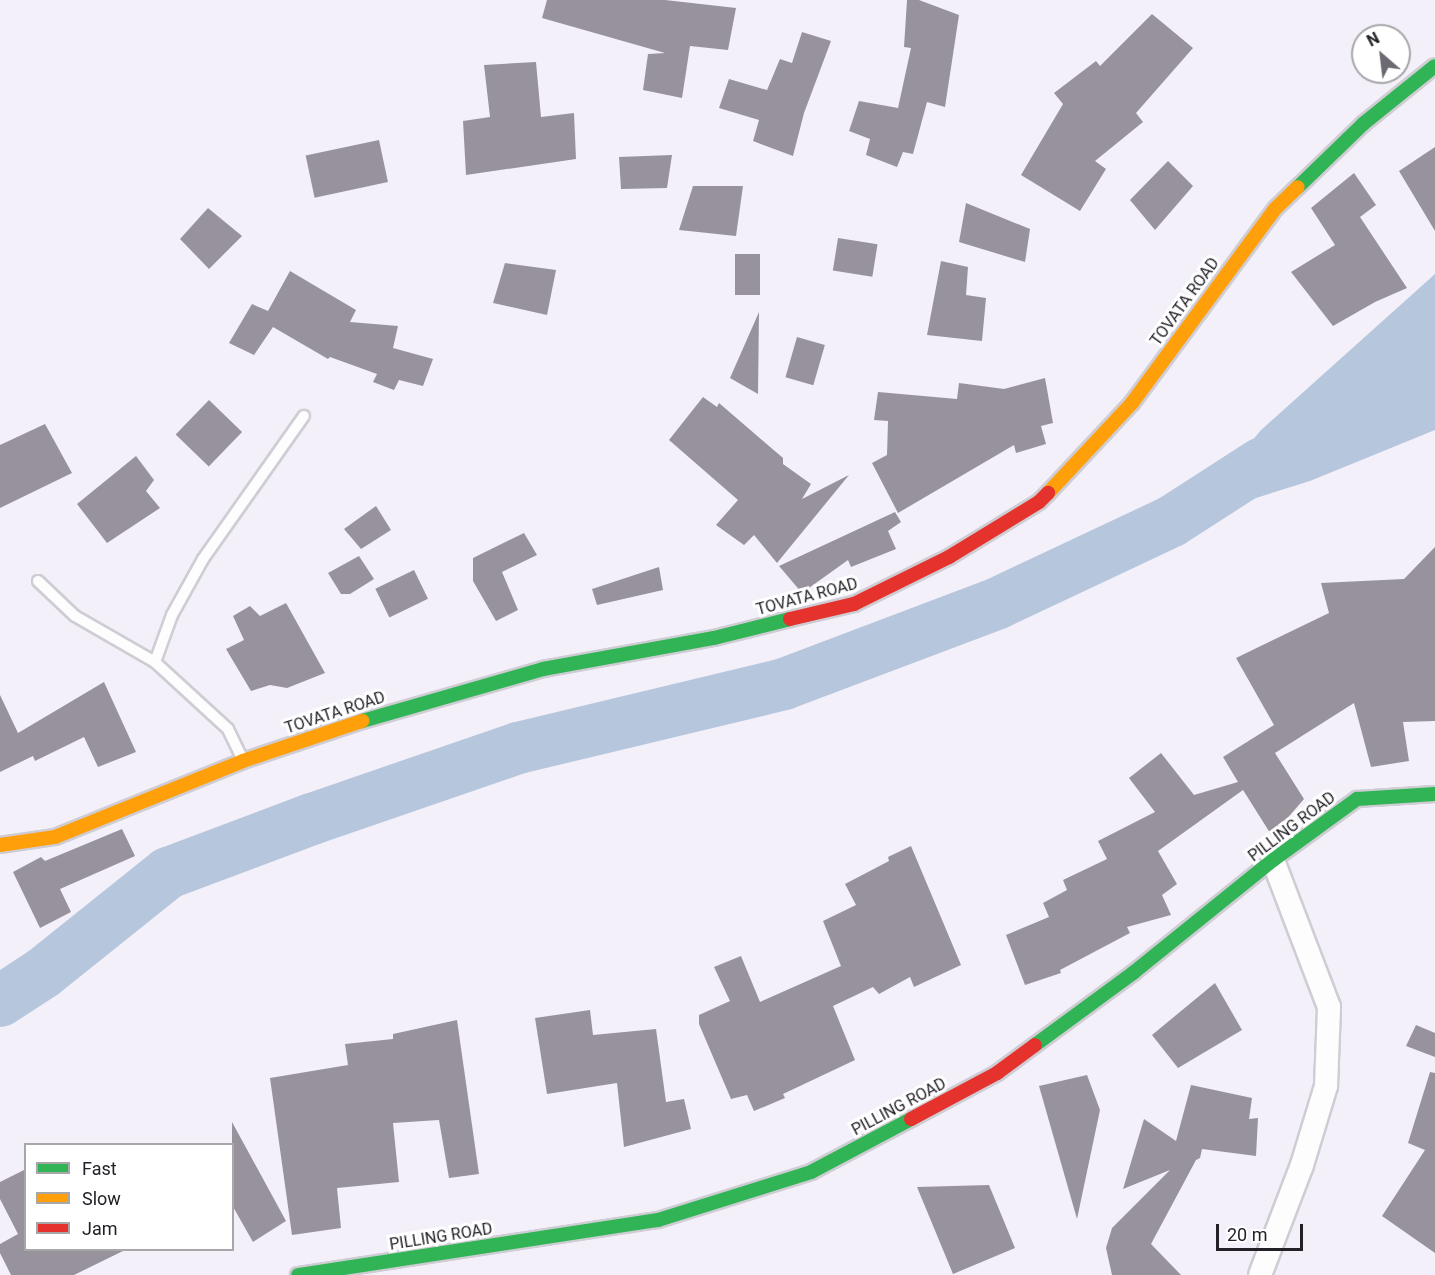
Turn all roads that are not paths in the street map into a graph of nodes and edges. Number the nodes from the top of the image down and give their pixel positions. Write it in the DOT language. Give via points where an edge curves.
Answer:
graph roads {
  1 [pos="1435,66"];
  2 [pos="304,416"];
  3 [pos="38,581"];
  4 [pos="155,662"];
  5 [pos="243,761"];
  6 [pos="1435,795"];
  7 [pos="0,845"];
  8 [pos="1273,860"];
  9 [pos="298,1275"];
  10 [pos="1260,1275"];
  1 -- 5 [label="street, TOVATA ROAD" via="1362,124 1276,208 1132,403 1039,502 949,557 854,604 714,638 543,669 361,721"];
  2 -- 4 [label="lane" via="203,559 172,615"];
  3 -- 4 [label="lane" via="75,616"];
  4 -- 5 [label="lane" via="228,729"];
  5 -- 7 [label="street, TOVATA ROAD" via="55,837"];
  6 -- 8 [label="street, PILLING ROAD" via="1357,799"];
  8 -- 9 [label="street, PILLING ROAD" via="1133,973 997,1073 811,1172 658,1220"];
  8 -- 10 [label="street" via="1329,1007 1326,1086 1302,1165"];
}
